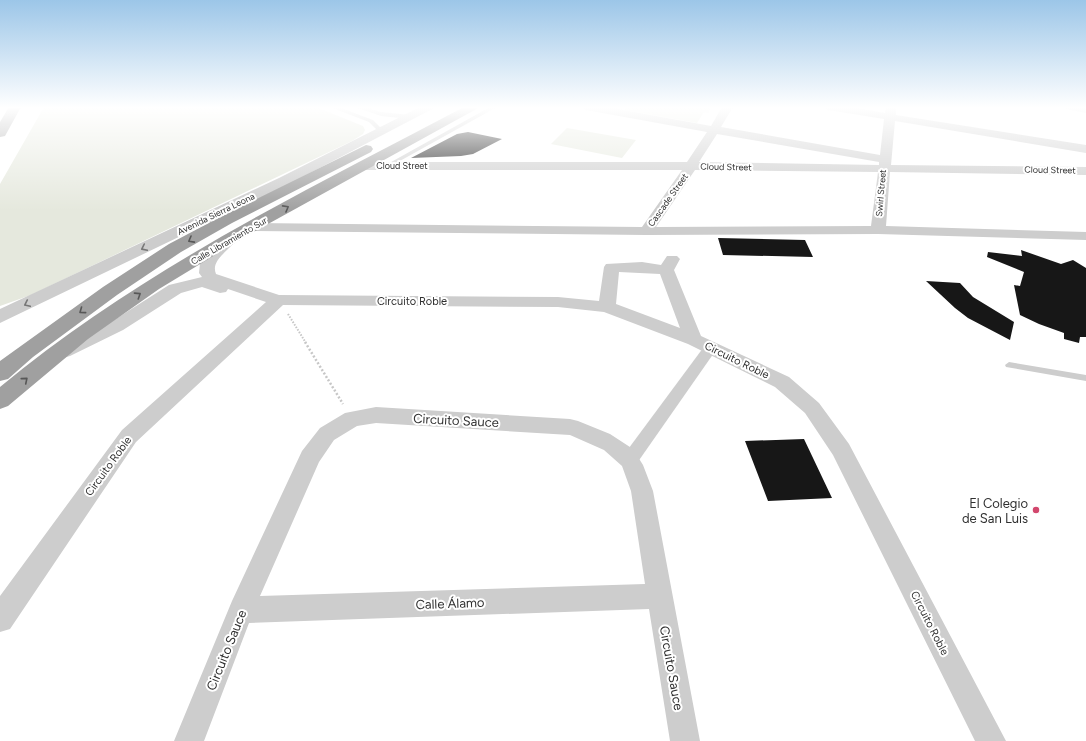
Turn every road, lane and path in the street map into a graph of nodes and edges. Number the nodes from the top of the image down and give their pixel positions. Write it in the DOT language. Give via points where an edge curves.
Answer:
graph roads {
  1 [pos="363,142"];
  2 [pos="395,142"];
  3 [pos="410,142"];
  4 [pos="420,142"];
  5 [pos="706,142"];
  6 [pos="771,142"];
  7 [pos="887,142"];
  8 [pos="1047,142"];
  9 [pos="1086,149"];
  10 [pos="884,164"];
  11 [pos="365,166"];
  12 [pos="387,166"];
  13 [pos="691,166"];
  14 [pos="1086,171"];
  15 [pos="318,173"];
  16 [pos="284,181"];
  17 [pos="252,227"];
  18 [pos="878,230"];
  19 [pos="646,231"];
  20 [pos="1086,236"];
  21 [pos="229,240"];
  22 [pos="207,279"];
  23 [pos="279,300"];
  24 [pos="607,307"];
  25 [pos="0,317"];
  26 [pos="258,319"];
  27 [pos="702,343"];
  28 [pos="50,359"];
  29 [pos="1009,365"];
  30 [pos="0,373"];
  31 [pos="1086,378"];
  32 [pos="0,400"];
  33 [pos="352,420"];
  34 [pos="629,461"];
  35 [pos="659,596"];
  36 [pos="241,610"];
  37 [pos="0,619"];
  38 [pos="189,741"];
  39 [pos="685,741"];
  40 [pos="991,741"];
  1 -- 16 [label="street, Avenida Sierra Leona"];
  2 -- 15 [label="highway, Calle Libramiento Sur"];
  3 -- 11 [label="highway, Calle Libramiento Sur"];
  4 -- 12 [label="lane"];
  5 -- 13 [label="street, Cascade Street"];
  6 -- 10 [label="street"];
  7 -- 10 [label="street, Swirl Street"];
  8 -- 9 [label="street"];
  10 -- 13 [label="street, Cloud Street"];
  10 -- 14 [label="street, Cloud Street"];
  10 -- 18 [label="street, Swirl Street"];
  11 -- 12 [label="street, Cloud Street"];
  17 -- 11 [label="highway, Calle Libramiento Sur, one-way"];
  12 -- 13 [label="street, Cloud Street"];
  13 -- 19 [label="street, Cascade Street"];
  15 -- 16 [label="highway"];
  15 -- 30 [label="highway, Calle Libramiento Sur, one-way" via="226,220 138,271 25,352"];
  16 -- 25 [label="street, Avenida Sierra Leona, one-way"];
  17 -- 19 [label="street"];
  17 -- 21 [label="highway, Calle Libramiento Sur"];
  18 -- 19 [label="street"];
  18 -- 20 [label="street"];
  21 -- 22 [label="street" via="207,264"];
  28 -- 21 [label="highway, Calle Libramiento Sur, one-way" via="146,289"];
  22 -- 23 [label="street, Circuito Roble"];
  22 -- 26 [label="street" via="248,298 257,305"];
  22 -- 28 [label="street" via="175,289 117,326"];
  23 -- 24 [label="street, Circuito Roble" via="558,302"];
  23 -- 26 [label="street, Circuito Roble"];
  23 -- 33 [label="path"];
  24 -- 27 [label="street, Circuito Roble"];
  24 -- 27 [label="street" via="612,267 669,264"];
  26 -- 37 [label="street, Circuito Roble" via="129,436"];
  27 -- 34 [label="street"];
  27 -- 40 [label="street, Circuito Roble" via="782,382 812,408 840,450"];
  32 -- 28 [label="highway, Calle Libramiento Sur, one-way"];
  29 -- 31 [label="lane"];
  33 -- 34 [label="street, Circuito Sauce" via="376,415 570,427 589,432 610,444"];
  33 -- 36 [label="street, Circuito Sauce" via="327,434 310,457"];
  34 -- 35 [label="street, Circuito Sauce" via="642,491"];
  35 -- 36 [label="street, Calle Álamo"];
  35 -- 39 [label="street, Circuito Sauce"];
  36 -- 38 [label="street, Circuito Sauce"];
}
